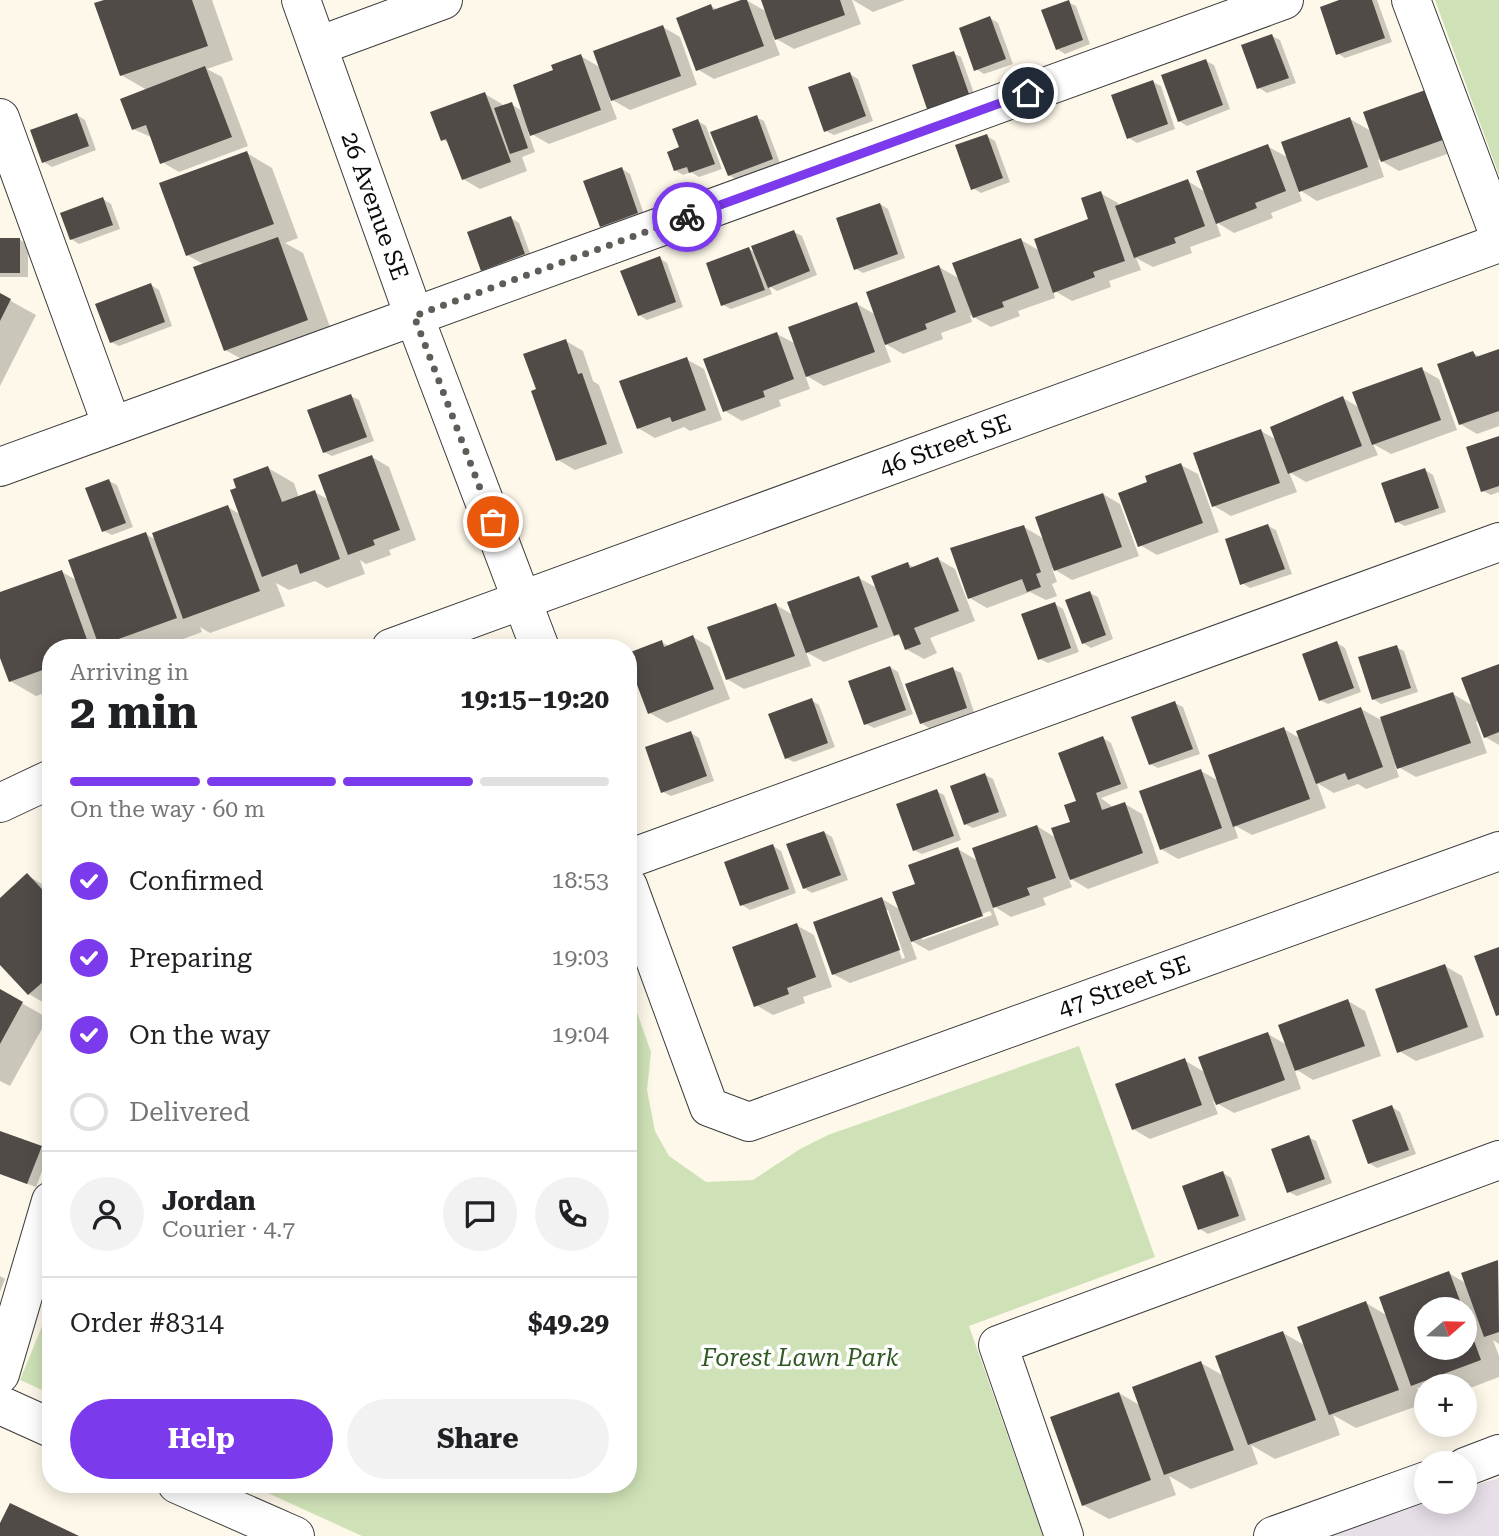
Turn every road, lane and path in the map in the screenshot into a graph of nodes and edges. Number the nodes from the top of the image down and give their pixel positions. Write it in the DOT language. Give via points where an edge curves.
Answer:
graph roads {
  1 [pos="302,0"];
  2 [pos="443,0"];
  3 [pos="1284,0"];
  4 [pos="1411,0"];
  5 [pos="318,46"];
  6 [pos="0,118"];
  7 [pos="1499,235"];
  8 [pos="1499,243"];
  9 [pos="414,316"];
  10 [pos="112,426"];
  11 [pos="0,467"];
  12 [pos="1499,542"];
  13 [pos="522,599"];
  14 [pos="415,639"];
  15 [pos="537,639"];
  16 [pos="42,783"];
  17 [pos="0,803"];
  18 [pos="1499,850"];
  19 [pos="637,856"];
  20 [pos="637,911"];
  21 [pos="1499,1160"];
  22 [pos="42,1232"];
  23 [pos="0,1374"];
  24 [pos="0,1405"];
  25 [pos="42,1424"];
  26 [pos="1499,1454"];
  27 [pos="1477,1462"];
  28 [pos="1414,1484"];
  29 [pos="197,1493"];
  30 [pos="295,1536"];
  31 [pos="1064,1536"];
  32 [pos="1273,1536"];
  1 -- 5 [label="street, 26 Avenue SE"];
  2 -- 5 [label="street"];
  3 -- 9 [label="street"];
  4 -- 7 [label="street"];
  5 -- 9 [label="street, 26 Avenue SE"];
  6 -- 10 [label="street"];
  8 -- 13 [label="street, 46 Street SE"];
  9 -- 10 [label="street"];
  9 -- 13 [label="street, 26 Avenue SE"];
  10 -- 11 [label="street"];
  12 -- 19 [label="street"];
  13 -- 14 [label="street, 46 Street SE"];
  13 -- 15 [label="street, 26 Avenue SE"];
  16 -- 17 [label="street"];
  18 -- 20 [label="street, 47 Street SE" via="749,1122 709,1107"];
  21 -- 31 [label="street" via="998,1345"];
  22 -- 23 [label="street"];
  24 -- 25 [label="street"];
  26 -- 27 [label="street"];
  28 -- 32 [label="street"];
  29 -- 30 [label="street"];
}
